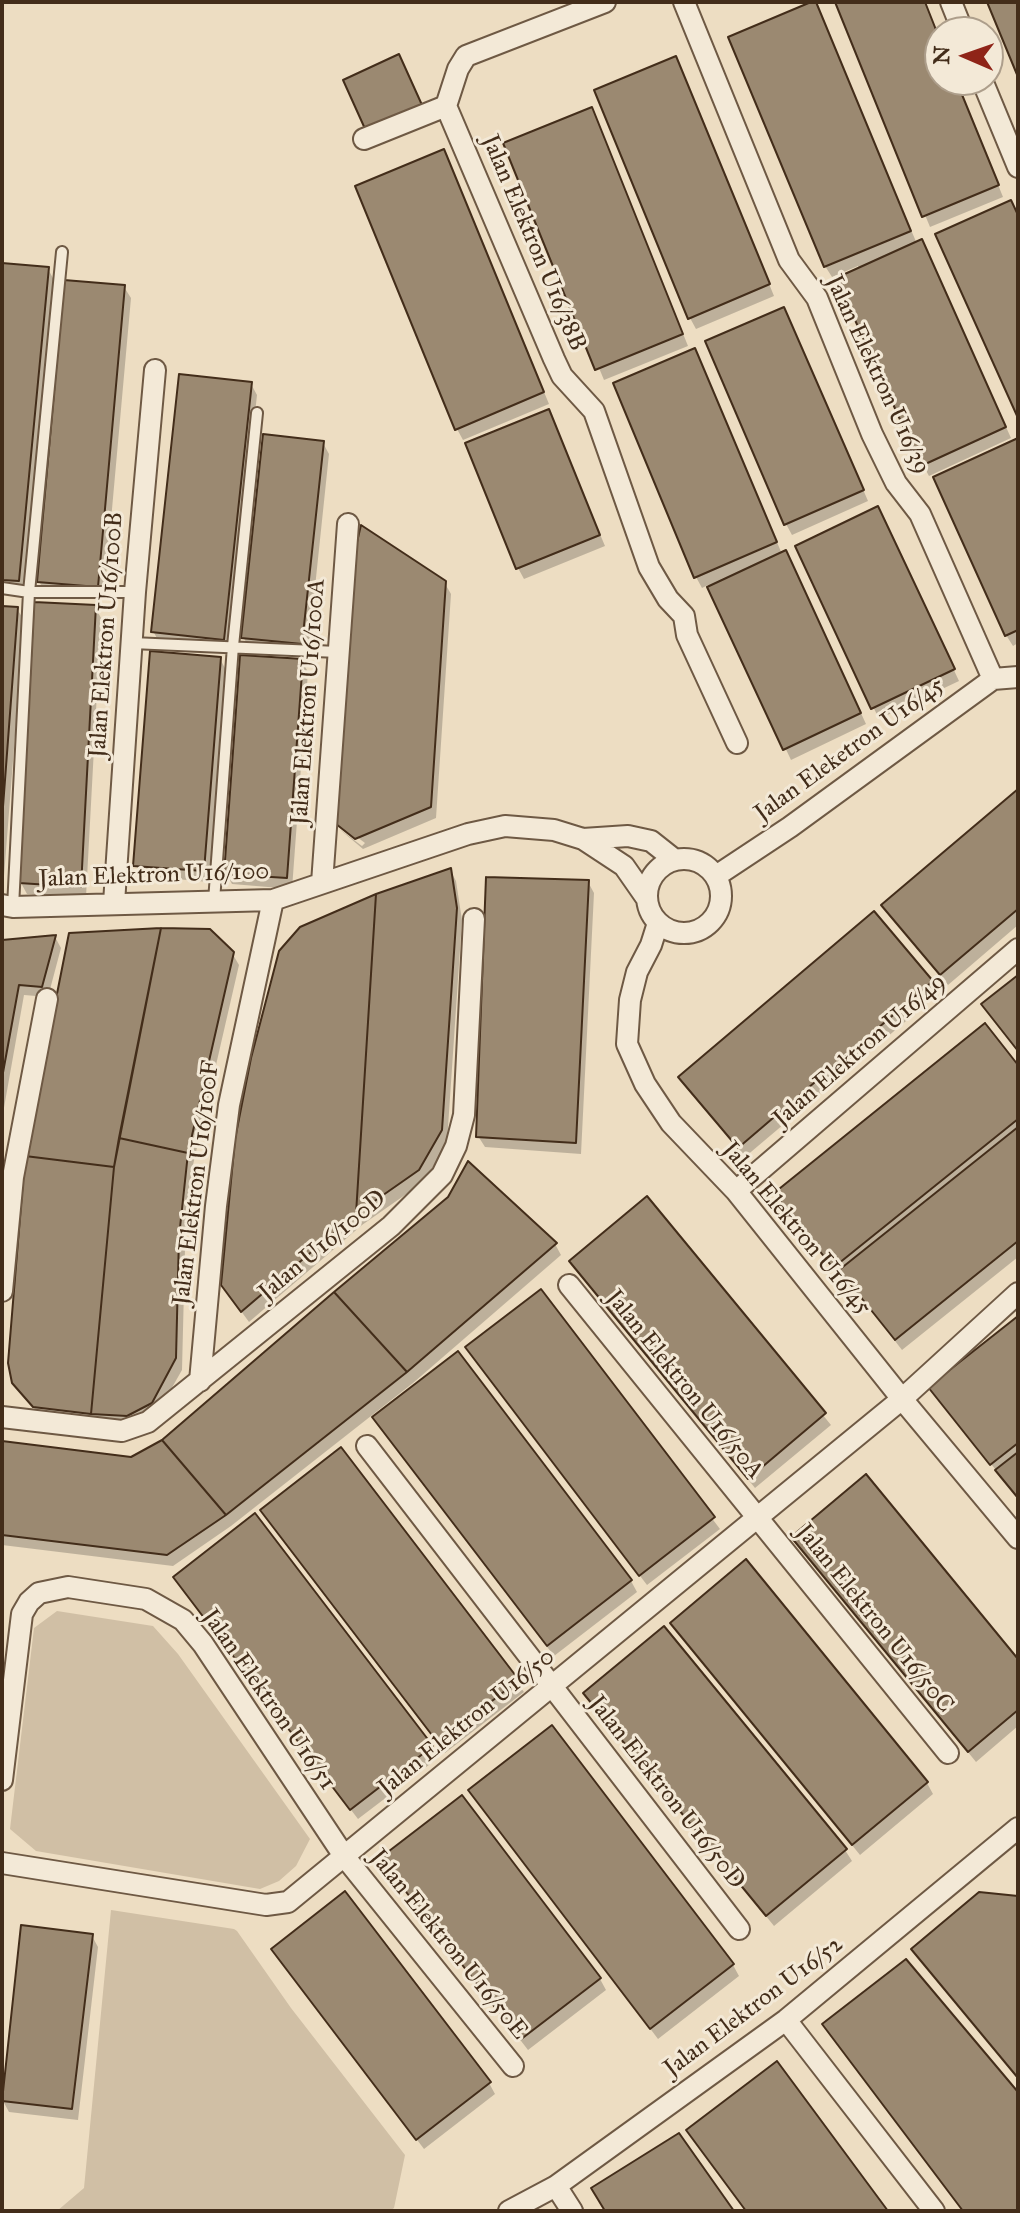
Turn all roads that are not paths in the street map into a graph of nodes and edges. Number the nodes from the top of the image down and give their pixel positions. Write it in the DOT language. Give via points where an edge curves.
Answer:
graph roads {
  1 [pos="605,2"];
  2 [pos="684,2"];
  3 [pos="989,96"];
  4 [pos="446,106"];
  5 [pos="364,139"];
  6 [pos="1018,167"];
  7 [pos="62,252"];
  8 [pos="155,370"];
  9 [pos="257,413"];
  10 [pos="348,524"];
  11 [pos="2,588"];
  12 [pos="29,592"];
  13 [pos="135,592"];
  14 [pos="132,643"];
  15 [pos="233,646"];
  16 [pos="338,652"];
  17 [pos="1018,677"];
  18 [pos="993,679"];
  19 [pos="737,743"];
  20 [pos="583,839"];
  21 [pos="675,860"];
  22 [pos="716,876"];
  23 [pos="322,883"];
  24 [pos="647,899"];
  25 [pos="273,900"];
  26 [pos="214,901"];
  27 [pos="114,903"];
  28 [pos="7,906"];
  29 [pos="474,919"];
  30 [pos="658,923"];
  31 [pos="1018,949"];
  32 [pos="47,999"];
  33 [pos="736,1191"];
  34 [pos="569,1285"];
  35 [pos="2,1291"];
  36 [pos="1018,1293"];
  37 [pos="200,1381"];
  38 [pos="902,1399"];
  39 [pos="2,1417"];
  40 [pos="367,1446"];
  41 [pos="759,1517"];
  42 [pos="1018,1538"];
  43 [pos="552,1688"];
  44 [pos="948,1753"];
  45 [pos="2,1780"];
  46 [pos="1016,1833"];
  47 [pos="344,1856"];
  48 [pos="2,1863"];
  49 [pos="739,1929"];
  50 [pos="786,2020"];
  51 [pos="513,2066"];
  52 [pos="556,2186"];
  53 [pos="509,2211"];
  54 [pos="572,2211"];
  55 [pos="934,2211"];
  1 -- 4 [label="street" via="466,56"];
  2 -- 18 [label="street, Jalan Elektron U16/39" via="789,260 817,298 872,434 896,483 920,514"];
  3 -- 6 [label="street"];
  4 -- 5 [label="street"];
  4 -- 19 [label="street, Jalan Elektron U16/38B" via="558,368 594,411 649,567 684,616 687,635"];
  7 -- 12 [label="lane"];
  8 -- 13 [label="street, Jalan Elektron U16/100B"];
  9 -- 15 [label="lane"];
  10 -- 16 [label="street, Jalan Elektron U16/100A"];
  11 -- 12 [label="lane"];
  12 -- 13 [label="lane"];
  12 -- 28 [label="lane"];
  13 -- 14 [label="street, Jalan Elektron U16/100B"];
  14 -- 15 [label="lane"];
  14 -- 27 [label="street, Jalan Elektron U16/100B"];
  15 -- 16 [label="lane"];
  15 -- 26 [label="lane"];
  16 -- 23 [label="street, Jalan Elektron U16/100A"];
  17 -- 18 [label="street"];
  18 -- 22 [label="street, Jalan Eleketron U16/45"];
  20 -- 21 [label="street" via="628,836 651,841"];
  20 -- 23 [label="street, Jalan Elektron U16/100" via="554,830 505,826"];
  20 -- 24 [label="street" via="624,866"];
  21 -- 22 [label="street" via="699,861"];
  21 -- 24 [label="street" via="657,870"];
  22 -- 30 [label="street" via="721,900 711,921 679,933"];
  23 -- 25 [label="street, Jalan Elektron U16/100"];
  24 -- 30 [label="street"];
  25 -- 26 [label="street, Jalan Elektron U16/100"];
  25 -- 37 [label="street, Jalan Elektron U16/100F" via="229,1105"];
  26 -- 27 [label="street, Jalan Elektron U16/100"];
  27 -- 28 [label="street, Jalan Elektron U16/100"];
  29 -- 37 [label="street, Jalan U16/100D" via="464,1115 442,1175 391,1226"];
  30 -- 33 [label="street, Jalan Elektron U16/45" via="637,972 627,1044 671,1123"];
  31 -- 33 [label="street, Jalan Elektron U16/49"];
  32 -- 35 [label="street" via="13,1177"];
  33 -- 38 [label="street, Jalan Elektron U16/45"];
  34 -- 41 [label="street, Jalan Elektron U16/50A"];
  36 -- 38 [label="street, Jalan Elektron U16/50"];
  37 -- 39 [label="street, Jalan U16/100D" via="148,1422 122,1431"];
  38 -- 41 [label="street, Jalan Elektron U16/50"];
  38 -- 42 [label="street, Jalan Elektron U16/45"];
  40 -- 43 [label="street, Jalan Elektron U16/50D"];
  41 -- 43 [label="street, Jalan Elektron U16/50"];
  41 -- 44 [label="street, Jalan Elektron U16/50C"];
  43 -- 47 [label="street, Jalan Elektron U16/50"];
  43 -- 49 [label="street, Jalan Elektron U16/50D"];
  45 -- 47 [label="street, Jalan Elektron U16/51" via="22,1614 29,1602 39,1593 68,1587 146,1599 183,1620 203,1644"];
  46 -- 50 [label="street, Jalan Elektron U16/52"];
  47 -- 48 [label="street, Jalan Elektron U16/50" via="278,1906"];
  47 -- 51 [label="street, Jalan Elektron U16/50E"];
  50 -- 52 [label="street, Jalan Elektron U16/52"];
  50 -- 55 [label="street"];
  52 -- 53 [label="street, Jalan Elektron U16/52"];
  52 -- 54 [label="street"];
}
